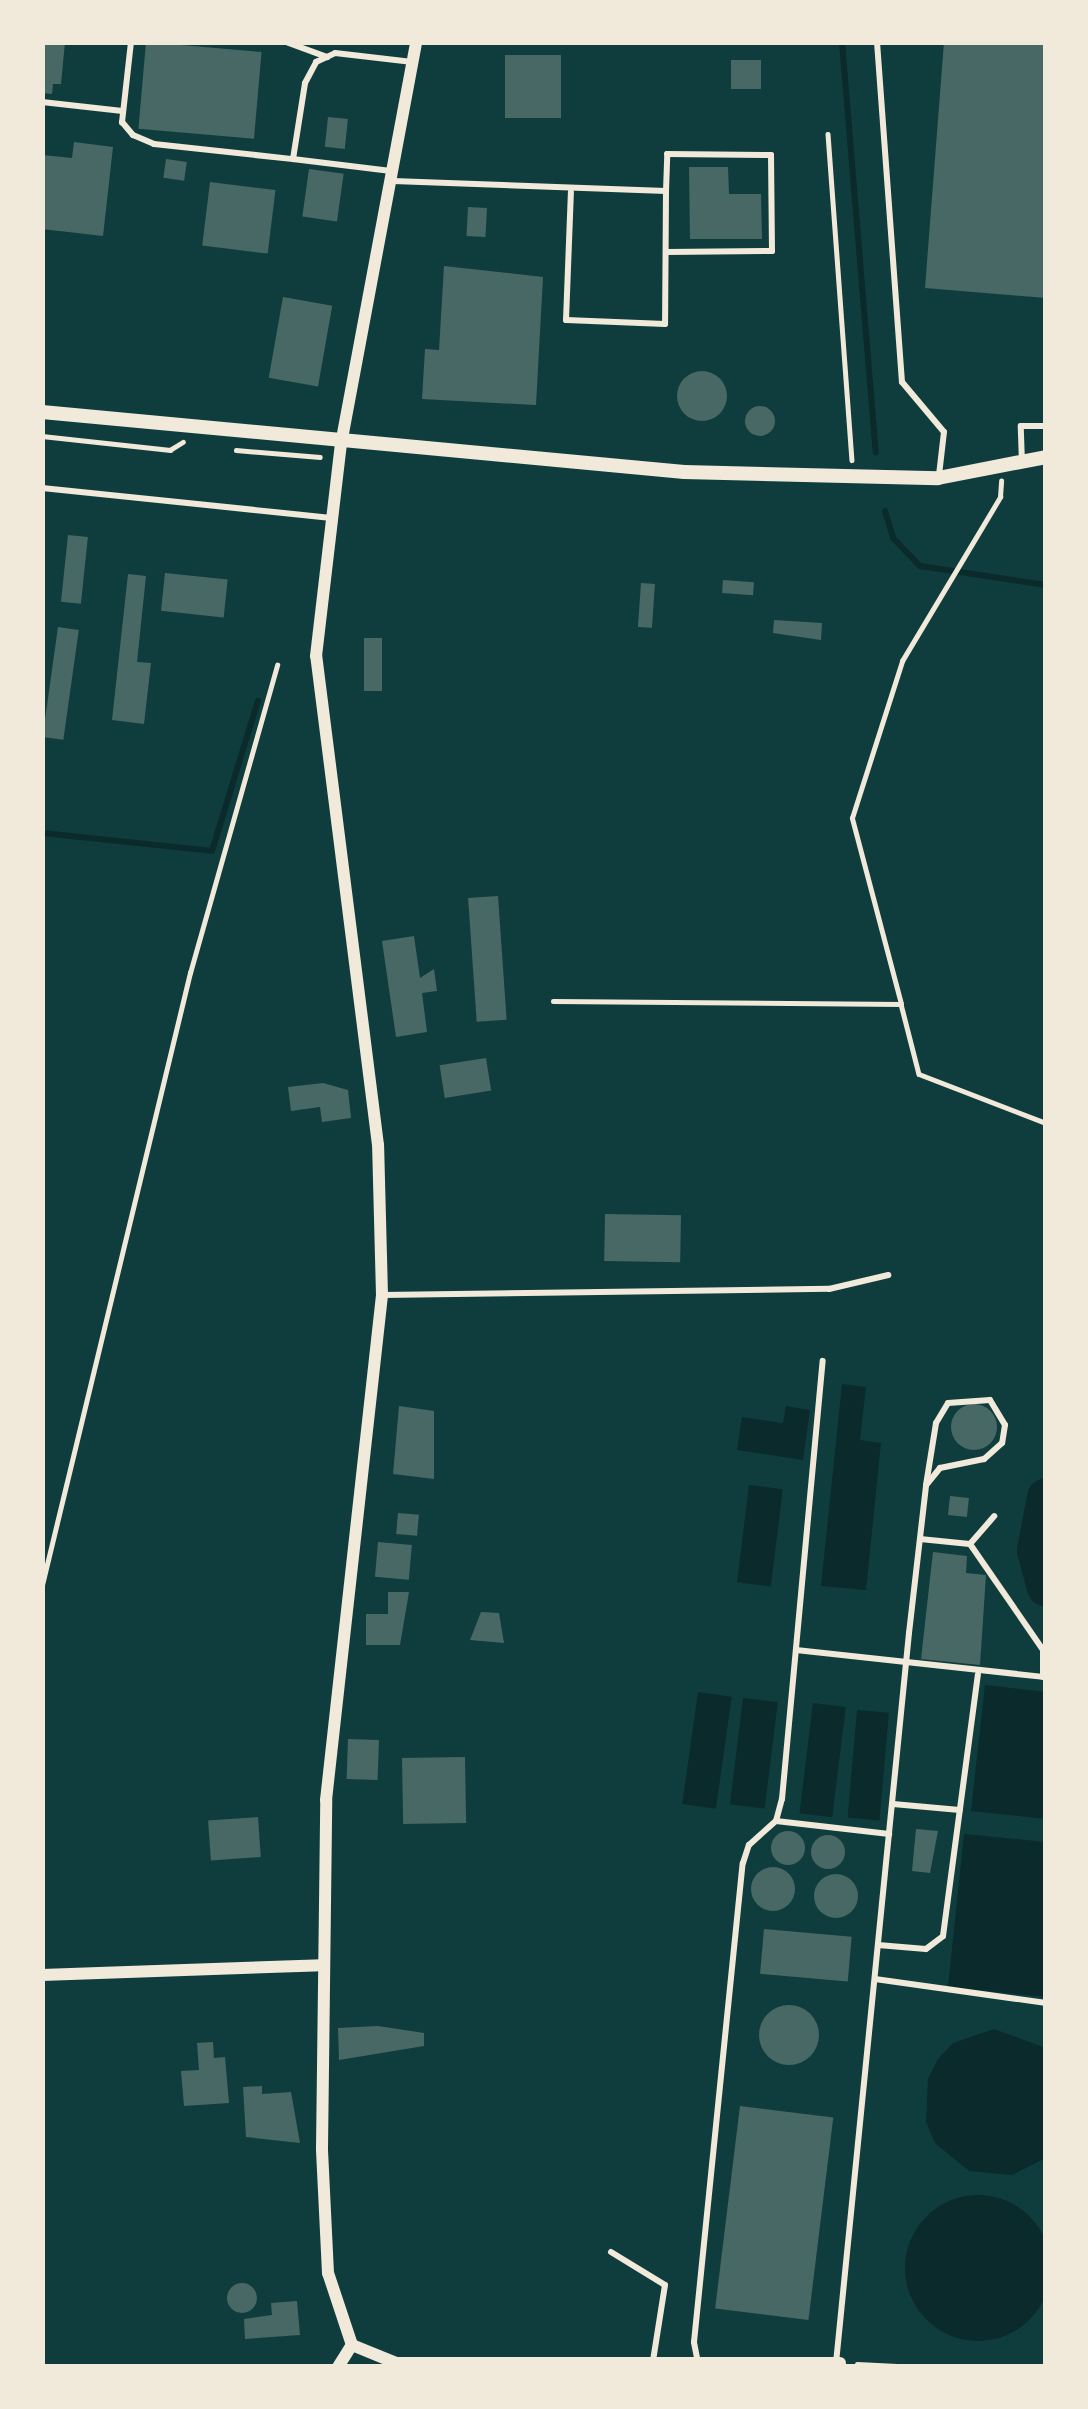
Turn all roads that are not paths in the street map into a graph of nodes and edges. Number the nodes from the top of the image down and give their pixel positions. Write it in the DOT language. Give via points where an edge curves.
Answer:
graph roads {
  1 [pos="131,42"];
  2 [pos="286,42"];
  3 [pos="416,42"];
  4 [pos="877,42"];
  5 [pos="327,57"];
  6 [pos="413,63"];
  7 [pos="42,102"];
  8 [pos="123,111"];
  9 [pos="292,160"];
  10 [pos="394,177"];
  11 [pos="666,191"];
  12 [pos="571,192"];
  13 [pos="667,252"];
  14 [pos="42,412"];
  15 [pos="1046,426"];
  16 [pos="341,444"];
  17 [pos="1046,457"];
  18 [pos="1023,464"];
  19 [pos="938,478"];
  20 [pos="42,488"];
  21 [pos="331,518"];
  22 [pos="888,1275"];
  23 [pos="382,1294"];
  24 [pos="824,1361"];
  25 [pos="926,1485"];
  26 [pos="994,1516"];
  27 [pos="920,1539"];
  28 [pos="970,1544"];
  29 [pos="796,1650"];
  30 [pos="907,1667"];
  31 [pos="978,1674"];
  32 [pos="1044,1677"];
  33 [pos="893,1804"];
  34 [pos="961,1810"];
  35 [pos="776,1821"];
  36 [pos="889,1834"];
  37 [pos="878,1946"];
  38 [pos="322,1965"];
  39 [pos="42,1975"];
  40 [pos="875,1979"];
  41 [pos="1046,2003"];
  42 [pos="611,2252"];
  43 [pos="352,2345"];
  44 [pos="838,2363"];
  45 [pos="652,2365"];
  46 [pos="699,2366"];
  47 [pos="338,2367"];
  1 -- 8 [label="lane"];
  2 -- 5 [label="lane"];
  3 -- 6 [label="street"];
  4 -- 19 [label="lane" via="902,382 944,432"];
  5 -- 6 [label="lane"];
  5 -- 9 [label="lane" via="305,83"];
  6 -- 10 [label="street"];
  7 -- 8 [label="lane"];
  8 -- 9 [label="lane" via="133,135 154,144"];
  9 -- 10 [label="lane"];
  10 -- 12 [label="lane"];
  10 -- 16 [label="street"];
  11 -- 12 [label="lane"];
  11 -- 13 [label="lane"];
  11 -- 13 [label="lane" via="667,154 771,155 772,251"];
  12 -- 13 [label="lane" via="566,320 665,324"];
  14 -- 16 [label="street"];
  15 -- 18 [label="lane" via="1021,426"];
  16 -- 19 [label="street"];
  16 -- 21 [label="street"];
  17 -- 18 [label="street"];
  18 -- 19 [label="street"];
  20 -- 21 [label="lane"];
  21 -- 23 [label="street" via="316,682 378,1145"];
  22 -- 23 [label="lane" via="829,1289"];
  23 -- 38 [label="street" via="326,1800"];
  24 -- 29 [label="lane"];
  25 -- 25 [label="lane" via="936,1424 948,1403 990,1400 1005,1425 1002,1443 984,1459 940,1468"];
  25 -- 27 [label="lane"];
  26 -- 28 [label="lane"];
  27 -- 28 [label="lane"];
  27 -- 30 [label="lane"];
  28 -- 32 [label="lane" via="1043,1650"];
  29 -- 30 [label="lane"];
  29 -- 35 [label="lane"];
  30 -- 31 [label="lane"];
  30 -- 33 [label="lane"];
  31 -- 32 [label="lane"];
  31 -- 34 [label="lane"];
  33 -- 34 [label="lane"];
  33 -- 36 [label="lane"];
  34 -- 37 [label="lane" via="943,1936 926,1949"];
  35 -- 36 [label="lane"];
  35 -- 46 [label="lane" via="748,1845 743,1863 694,2342"];
  36 -- 37 [label="lane"];
  37 -- 40 [label="lane"];
  38 -- 39 [label="street"];
  38 -- 43 [label="street" via="328,2273"];
  40 -- 41 [label="lane"];
  40 -- 44 [label="lane"];
  42 -- 45 [label="lane" via="664,2285"];
  43 -- 45 [label="street" via="396,2362"];
  43 -- 47 [label="street"];
  44 -- 46 [label="street"];
  45 -- 46 [label="street"];
}
